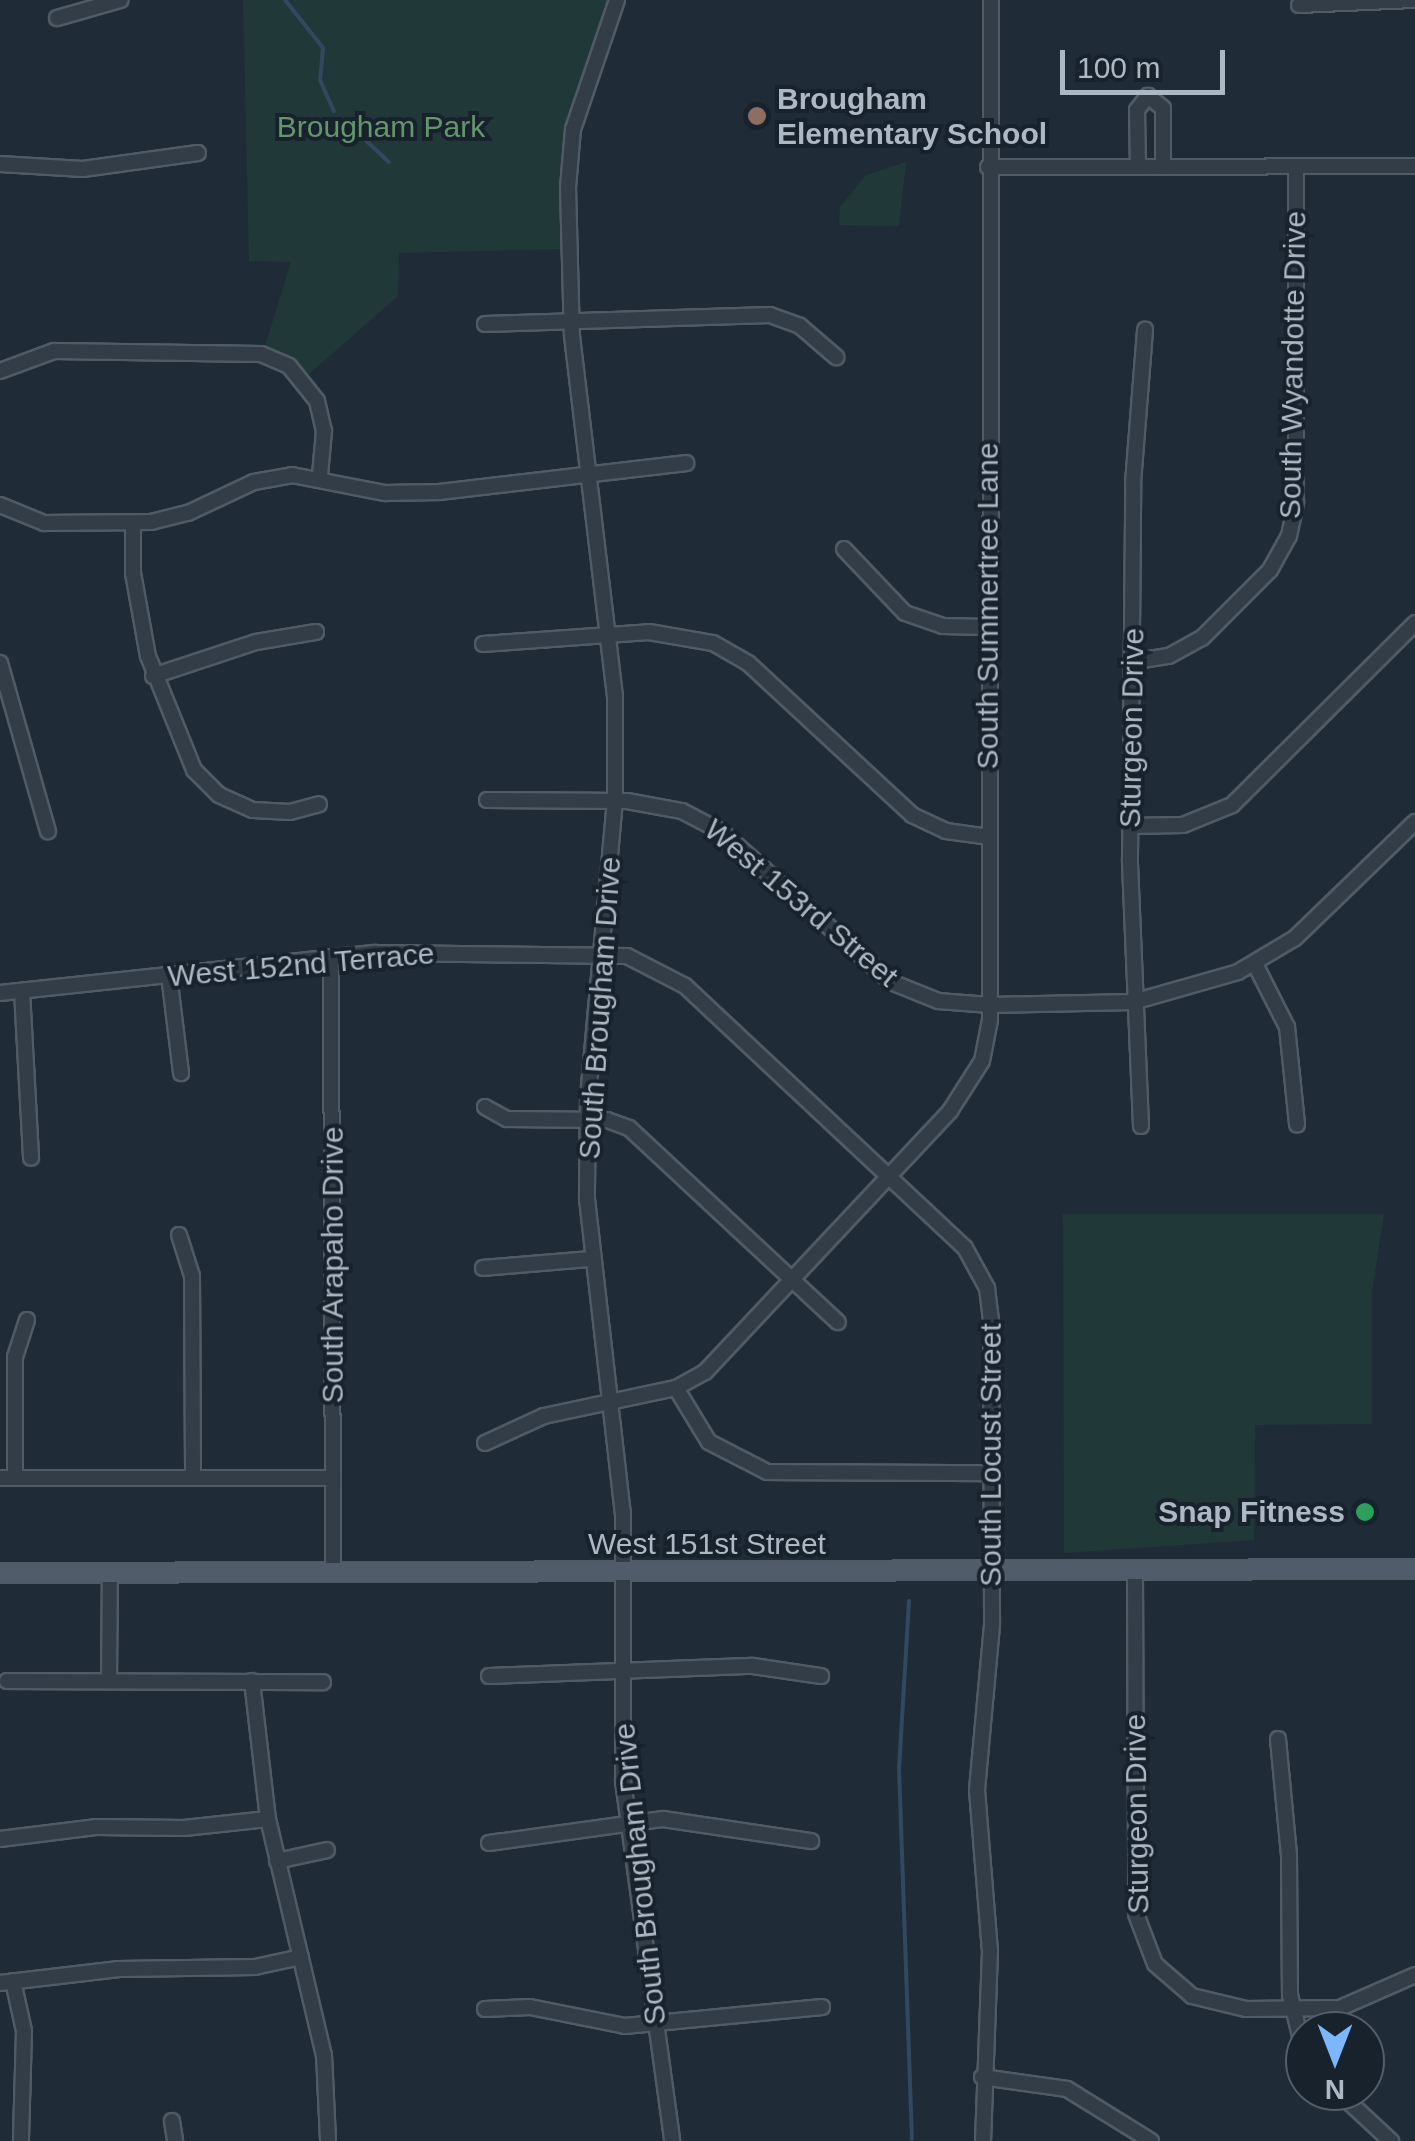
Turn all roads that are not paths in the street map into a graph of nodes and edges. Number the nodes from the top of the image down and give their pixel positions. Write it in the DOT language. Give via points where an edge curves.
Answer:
graph roads {
  1 [pos="120,0"];
  2 [pos="617,0"];
  3 [pos="991,0"];
  4 [pos="1412,0"];
  5 [pos="1299,4"];
  6 [pos="57,18"];
  7 [pos="198,154"];
  8 [pos="0,164"];
  9 [pos="1296,166"];
  10 [pos="1415,166"];
  11 [pos="1138,167"];
  12 [pos="1163,167"];
  13 [pos="988,168"];
  14 [pos="571,320"];
  15 [pos="485,324"];
  16 [pos="1146,330"];
  17 [pos="836,357"];
  18 [pos="0,370"];
  19 [pos="686,463"];
  20 [pos="320,476"];
  21 [pos="592,477"];
  22 [pos="2,510"];
  23 [pos="133,523"];
  24 [pos="844,549"];
  25 [pos="1415,624"];
  26 [pos="988,627"];
  27 [pos="316,632"];
  28 [pos="612,634"];
  29 [pos="482,644"];
  30 [pos="1136,661"];
  31 [pos="0,663"];
  32 [pos="153,676"];
  33 [pos="487,800"];
  34 [pos="615,800"];
  35 [pos="319,804"];
  36 [pos="1415,822"];
  37 [pos="1130,826"];
  38 [pos="48,831"];
  39 [pos="988,837"];
  40 [pos="602,956"];
  41 [pos="331,958"];
  42 [pos="1255,964"];
  43 [pos="169,975"];
  44 [pos="22,991"];
  45 [pos="0,993"];
  46 [pos="1133,1002"];
  47 [pos="990,1005"];
  48 [pos="182,1073"];
  49 [pos="485,1107"];
  50 [pos="588,1120"];
  51 [pos="1296,1124"];
  52 [pos="1141,1126"];
  53 [pos="31,1158"];
  54 [pos="888,1176"];
  55 [pos="179,1236"];
  56 [pos="591,1259"];
  57 [pos="483,1268"];
  58 [pos="793,1279"];
  59 [pos="28,1320"];
  60 [pos="838,1322"];
  61 [pos="676,1388"];
  62 [pos="610,1401"];
  63 [pos="485,1443"];
  64 [pos="991,1473"];
  65 [pos="8,1478"];
  66 [pos="193,1478"];
  67 [pos="333,1478"];
  68 [pos="1415,1569"];
  69 [pos="1135,1570"];
  70 [pos="992,1571"];
  71 [pos="623,1572"];
  72 [pos="0,1573"];
  73 [pos="110,1573"];
  74 [pos="333,1573"];
  75 [pos="622,1669"];
  76 [pos="489,1676"];
  77 [pos="821,1676"];
  78 [pos="7,1681"];
  79 [pos="108,1681"];
  80 [pos="252,1681"];
  81 [pos="323,1682"];
  82 [pos="1278,1739"];
  83 [pos="268,1819"];
  84 [pos="628,1823"];
  85 [pos="0,1840"];
  86 [pos="812,1841"];
  87 [pos="489,1843"];
  88 [pos="328,1850"];
  89 [pos="277,1861"];
  90 [pos="301,1957"];
  91 [pos="1415,1975"];
  92 [pos="7,1982"];
  93 [pos="822,2007"];
  94 [pos="485,2009"];
  95 [pos="1292,2010"];
  96 [pos="656,2022"];
  97 [pos="982,2077"];
  98 [pos="1359,2111"];
  99 [pos="172,2120"];
  100 [pos="20,2141"];
  101 [pos="175,2141"];
  102 [pos="328,2141"];
  103 [pos="672,2141"];
  104 [pos="983,2141"];
  105 [pos="1151,2141"];
  106 [pos="1390,2141"];
  1 -- 6 [label="street"];
  2 -- 14 [label="street, South Brougham Drive" via="571,146"];
  3 -- 13 [label="street, South Summertree Lane"];
  4 -- 5 [label="street"];
  7 -- 8 [label="street" via="84,170"];
  9 -- 10 [label="street"];
  9 -- 12 [label="street"];
  9 -- 30 [label="street, South Wyandotte Drive" via="1296,502 1290,536 1270,570 1202,638 1169,656"];
  11 -- 12 [label="street"];
  11 -- 12 [label="street" via="1137,110 1148,96 1163,108"];
  11 -- 13 [label="street"];
  13 -- 26 [label="street, South Summertree Lane"];
  14 -- 15 [label="street"];
  14 -- 17 [label="street" via="770,315 800,326"];
  14 -- 21 [label="street, South Brougham Drive"];
  16 -- 30 [label="street, Sturgeon Drive" via="1132,484"];
  18 -- 20 [label="street" via="54,351 261,354 289,366 317,400 324,431"];
  19 -- 21 [label="street"];
  20 -- 21 [label="street" via="396,492"];
  20 -- 23 [label="street" via="254,482 188,513"];
  21 -- 28 [label="street, South Brougham Drive"];
  22 -- 23 [label="street" via="44,523"];
  23 -- 32 [label="street" via="133,573"];
  24 -- 26 [label="street" via="905,613 942,626"];
  25 -- 37 [label="street" via="1232,805 1182,824"];
  26 -- 39 [label="street, South Summertree Lane"];
  27 -- 32 [label="street" via="246,645"];
  28 -- 29 [label="street"];
  28 -- 34 [label="street, South Brougham Drive"];
  28 -- 39 [label="street" via="680,634 727,650 912,815 946,831"];
  30 -- 37 [label="street, Sturgeon Drive"];
  31 -- 38 [label="street"];
  32 -- 35 [label="street" via="194,770 218,794 271,812"];
  33 -- 34 [label="street, West 153rd Street"];
  34 -- 40 [label="street, South Brougham Drive"];
  34 -- 47 [label="street, West 153rd Street" via="682,810 722,832 891,982 938,1001"];
  36 -- 42 [label="street, West 153rd Street" via="1325,912"];
  37 -- 46 [label="street, Sturgeon Drive"];
  39 -- 47 [label="street, South Summertree Lane"];
  40 -- 41 [label="street, West 152nd Terrace"];
  40 -- 50 [label="street, South Brougham Drive"];
  40 -- 54 [label="street, South Locust Street" via="627,956 670,974"];
  41 -- 43 [label="street, West 152nd Terrace"];
  41 -- 67 [label="street, South Arapaho Drive"];
  42 -- 46 [label="street, West 153rd Street"];
  42 -- 51 [label="street" via="1286,1028"];
  43 -- 44 [label="street, West 152nd Terrace"];
  43 -- 48 [label="street"];
  44 -- 45 [label="street, West 152nd Terrace"];
  44 -- 53 [label="street"];
  46 -- 47 [label="street, West 153rd Street"];
  46 -- 52 [label="street, Sturgeon Drive"];
  47 -- 54 [label="street, South Summertree Lane" via="988,1040 974,1079"];
  49 -- 50 [label="street" via="507,1119"];
  50 -- 56 [label="street, South Brougham Drive"];
  50 -- 58 [label="street" via="629,1128"];
  54 -- 58 [label="street, South Summertree Lane"];
  54 -- 64 [label="street, South Locust Street" via="965,1248 987,1288"];
  55 -- 66 [label="street" via="192,1276"];
  56 -- 57 [label="street"];
  56 -- 62 [label="street, South Brougham Drive"];
  58 -- 60 [label="street"];
  58 -- 61 [label="street, South Summertree Lane" via="705,1372"];
  59 -- 65 [label="street" via="16,1357"];
  61 -- 62 [label="street"];
  61 -- 64 [label="street" via="710,1442 767,1472"];
  62 -- 63 [label="street" via="544,1416"];
  62 -- 71 [label="street, South Brougham Drive"];
  64 -- 70 [label="street, South Locust Street"];
  65 -- 66 [label="street"];
  66 -- 67 [label="street"];
  67 -- 74 [label="street, South Arapaho Drive"];
  68 -- 69 [label="main road, West 151st Street"];
  69 -- 70 [label="main road, West 151st Street"];
  69 -- 95 [label="street, Sturgeon Drive" via="1136,1896 1142,1937 1164,1975 1192,1996 1227,2008"];
  70 -- 71 [label="main road, West 151st Street"];
  70 -- 97 [label="street, South Locust Street" via="978,1790 990,1952"];
  71 -- 74 [label="main road, West 151st Street"];
  71 -- 75 [label="street, South Brougham Drive"];
  72 -- 73 [label="main road, West 151st Street"];
  73 -- 74 [label="main road, West 151st Street"];
  73 -- 79 [label="street"];
  75 -- 76 [label="street"];
  75 -- 77 [label="street" via="770,1666"];
  75 -- 84 [label="street, South Brougham Drive"];
  78 -- 79 [label="street"];
  79 -- 80 [label="street"];
  80 -- 81 [label="street"];
  80 -- 83 [label="street"];
  82 -- 95 [label="street" via="1288,1828"];
  83 -- 85 [label="street" via="184,1828 98,1827"];
  83 -- 89 [label="street"];
  84 -- 86 [label="street" via="712,1822"];
  84 -- 87 [label="street"];
  84 -- 96 [label="street, South Brougham Drive"];
  88 -- 89 [label="street"];
  89 -- 90 [label="street"];
  90 -- 92 [label="street" via="255,1967 120,1969"];
  90 -- 102 [label="street" via="324,2055"];
  91 -- 95 [label="street, Sturgeon Drive" via="1360,2003"];
  92 -- 100 [label="street" via="24,2030"];
  93 -- 96 [label="street"];
  94 -- 96 [label="street" via="530,2007 625,2026"];
  96 -- 103 [label="street, South Brougham Drive"];
  97 -- 104 [label="street, South Locust Street"];
  97 -- 105 [label="street" via="1067,2090"];
  98 -- 106 [label="street"];
  99 -- 101 [label="street"];
}
